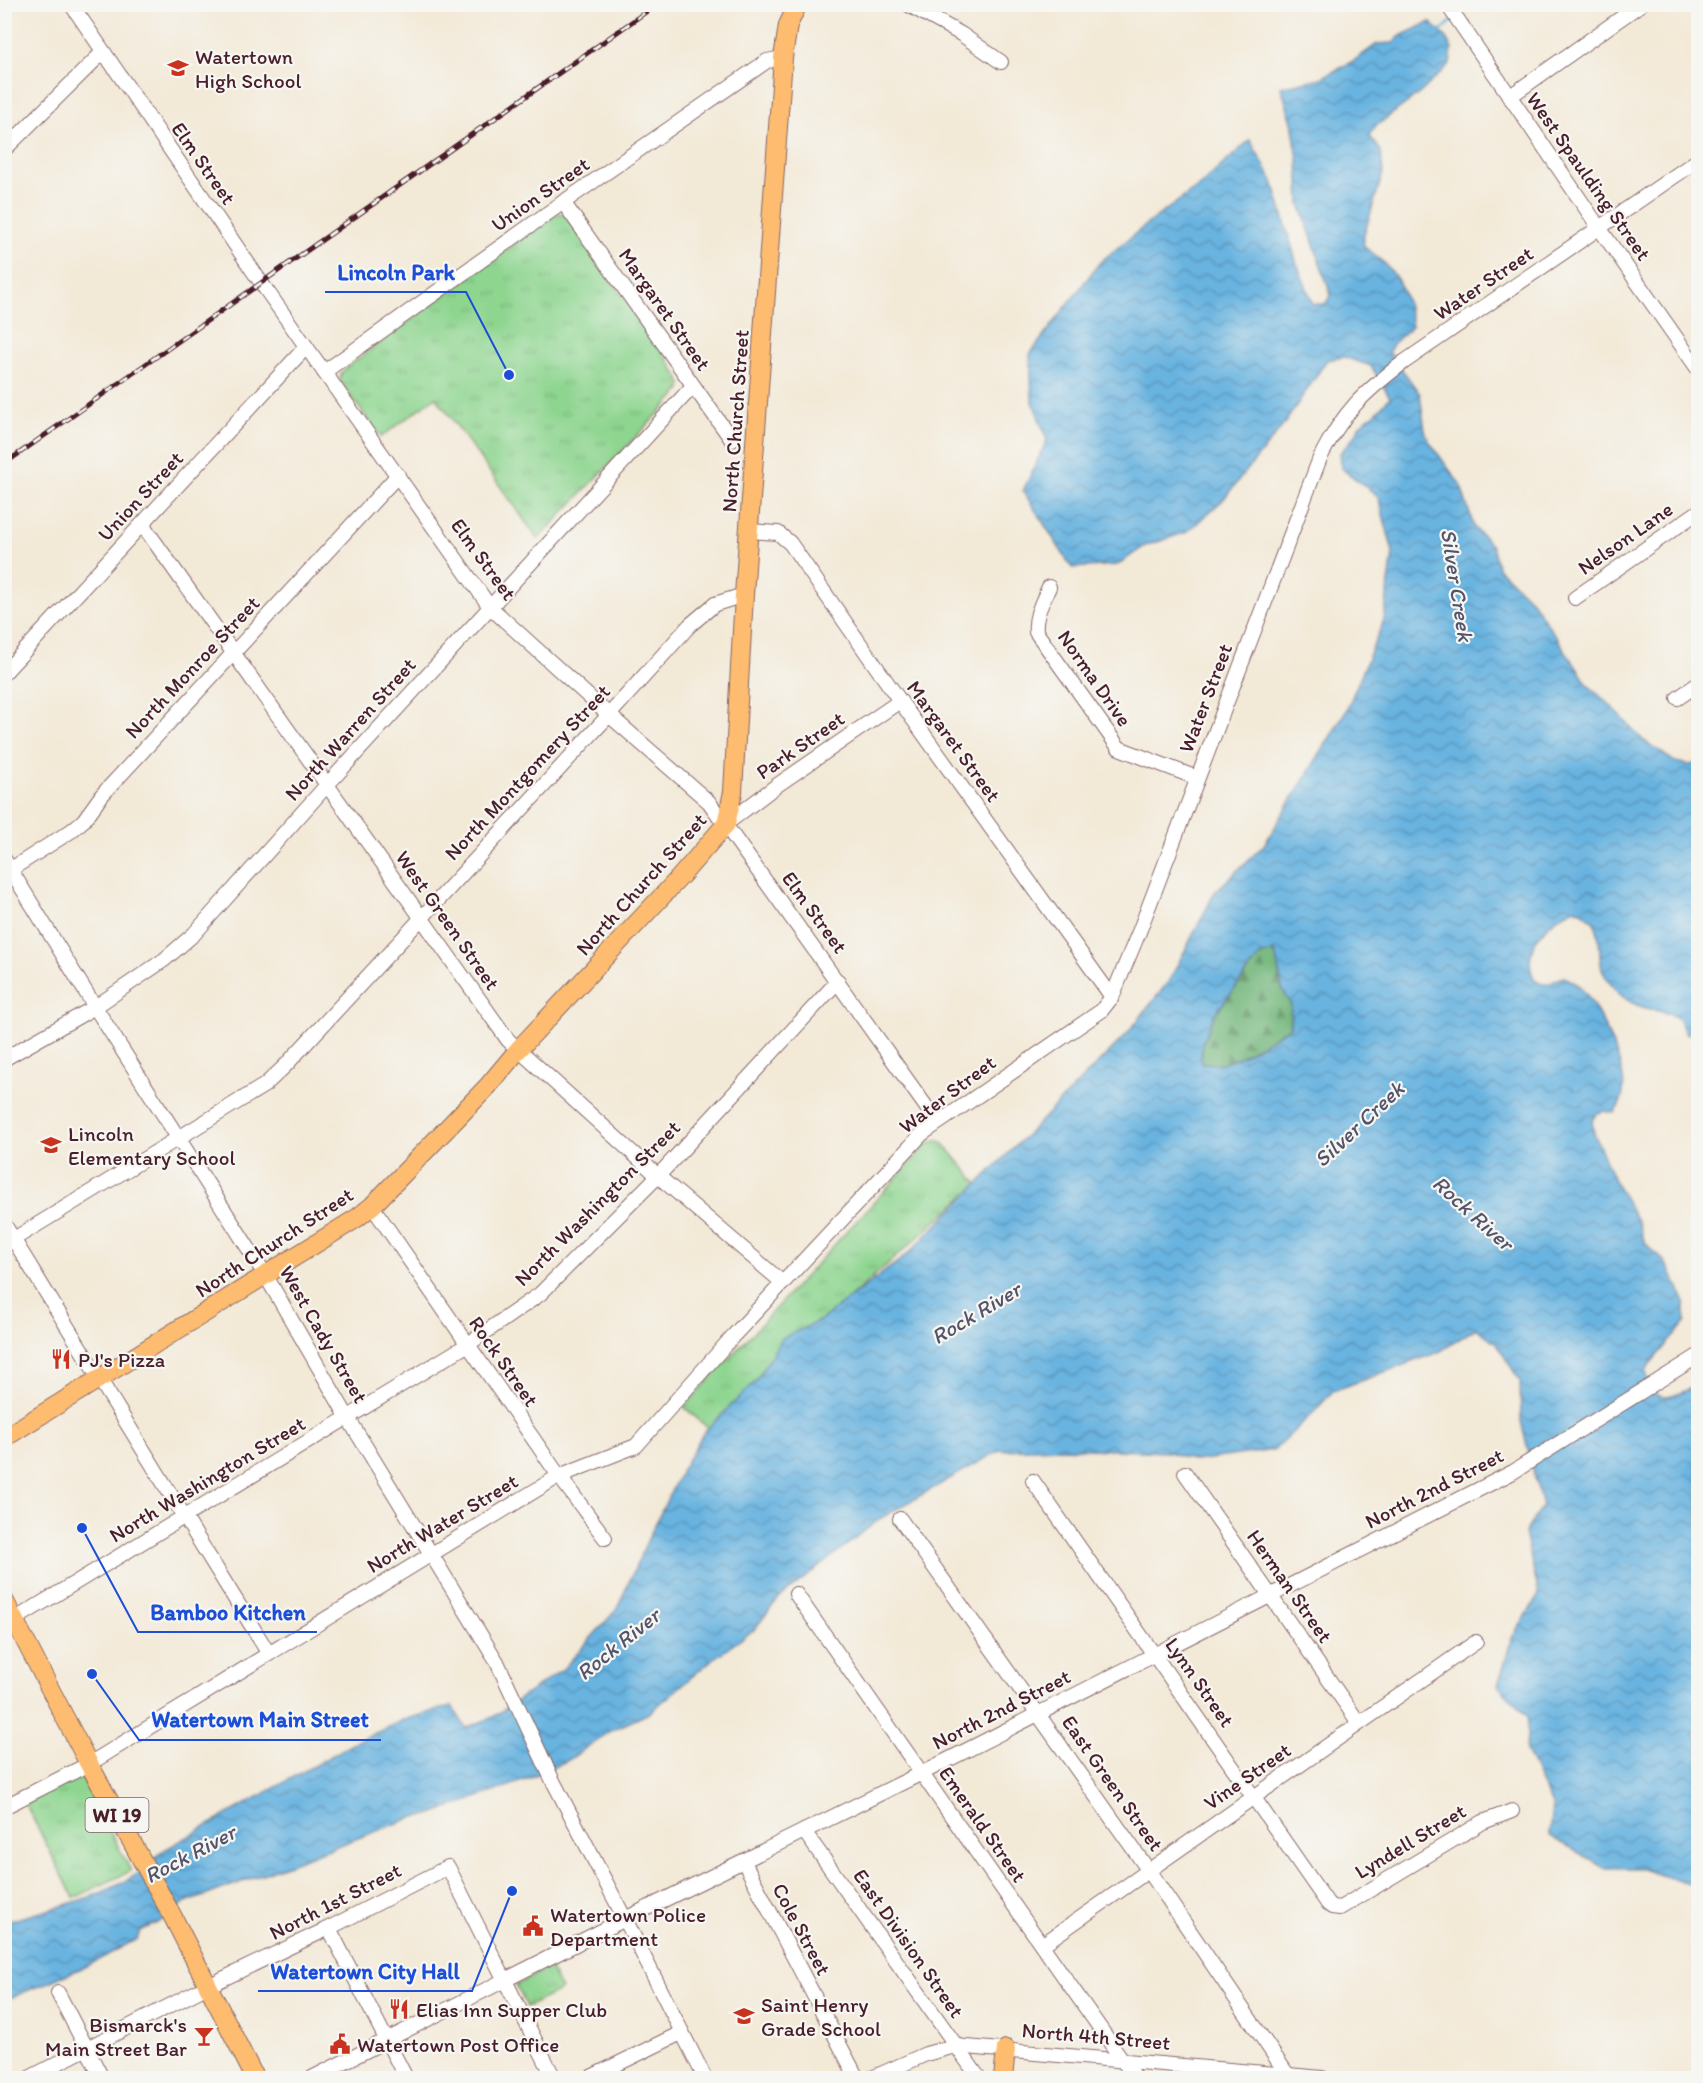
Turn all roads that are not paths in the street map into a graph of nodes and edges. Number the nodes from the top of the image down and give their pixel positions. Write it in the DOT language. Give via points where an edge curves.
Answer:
graph roads {
  1 [pos="71,4"];
  2 [pos="798,4"];
  3 [pos="907,4"];
  4 [pos="1641,4"];
  5 [pos="1450,8"];
  6 [pos="103,52"];
  7 [pos="783,58"];
  8 [pos="1001,62"];
  9 [pos="1509,97"];
  10 [pos="4,150"];
  11 [pos="1698,160"];
  12 [pos="564,202"];
  13 [pos="1600,229"];
  14 [pos="306,347"];
  15 [pos="1696,362"];
  16 [pos="324,372"];
  17 [pos="693,386"];
  18 [pos="732,440"];
  19 [pos="398,475"];
  20 [pos="1698,513"];
  21 [pos="142,524"];
  22 [pos="749,531"];
  23 [pos="1049,587"];
  24 [pos="744,595"];
  25 [pos="1575,598"];
  26 [pos="490,607"];
  27 [pos="234,653"];
  28 [pos="4,673"];
  29 [pos="1698,684"];
  30 [pos="1678,698"];
  31 [pos="900,701"];
  32 [pos="609,715"];
  33 [pos="1197,778"];
  34 [pos="327,785"];
  35 [pos="726,824"];
  36 [pos="7,867"];
  37 [pos="421,918"];
  38 [pos="838,981"];
  39 [pos="1112,997"];
  40 [pos="95,1007"];
  41 [pos="518,1050"];
  42 [pos="4,1059"];
  43 [pos="937,1122"];
  44 [pos="179,1138"];
  45 [pos="658,1176"];
  46 [pos="372,1206"];
  47 [pos="4,1224"];
  48 [pos="9,1242"];
  49 [pos="266,1276"];
  50 [pos="783,1283"];
  51 [pos="467,1345"];
  52 [pos="1698,1356"];
  53 [pos="100,1378"];
  54 [pos="348,1418"];
  55 [pos="4,1438"];
  56 [pos="1185,1473"];
  57 [pos="559,1476"];
  58 [pos="1033,1481"];
  59 [pos="184,1517"];
  60 [pos="900,1519"];
  61 [pos="605,1538"];
  62 [pos="432,1554"];
  63 [pos="796,1594"];
  64 [pos="1270,1594"];
  65 [pos="4,1600"];
  66 [pos="10,1624"];
  67 [pos="1476,1642"];
  68 [pos="269,1654"];
  69 [pos="1155,1654"];
  70 [pos="1038,1714"];
  71 [pos="1359,1723"];
  72 [pos="89,1764"];
  73 [pos="922,1773"];
  74 [pos="1254,1797"];
  75 [pos="4,1807"];
  76 [pos="1512,1811"];
  77 [pos="804,1831"];
  78 [pos="744,1862"];
  79 [pos="1149,1871"];
  80 [pos="1332,1907"];
  81 [pos="625,1919"];
  82 [pos="329,1928"];
  83 [pos="1042,1945"];
  84 [pos="504,1980"];
  85 [pos="208,1986"];
  86 [pos="58,1993"];
  87 [pos="681,2033"];
  88 [pos="387,2041"];
  89 [pos="955,2046"];
  90 [pos="87,2049"];
  91 [pos="1006,2049"];
  92 [pos="1123,2059"];
  93 [pos="1287,2074"];
  94 [pos="29,2079"];
  95 [pos="102,2079"];
  96 [pos="255,2079"];
  97 [pos="312,2079"];
  98 [pos="406,2079"];
  99 [pos="554,2079"];
  100 [pos="589,2079"];
  101 [pos="705,2079"];
  102 [pos="857,2079"];
  103 [pos="872,2079"];
  104 [pos="979,2079"];
  105 [pos="1003,2079"];
  106 [pos="1136,2079"];
  107 [pos="1322,2079"];
  1 -- 6 [label="street, Elm Street"];
  2 -- 7 [label="main road, North Church Street" via="788,25"];
  3 -- 8 [label="street"];
  4 -- 9 [label="street"];
  5 -- 9 [label="street, West Spaulding Street"];
  6 -- 10 [label="street"];
  6 -- 14 [label="street, Elm Street"];
  7 -- 12 [label="street, Union Street" via="767,61"];
  7 -- 22 [label="main road, North Church Street"];
  9 -- 13 [label="street, West Spaulding Street"];
  11 -- 13 [label="street, Water Street"];
  12 -- 16 [label="street, Union Street"];
  12 -- 17 [label="street, Margaret Street"];
  13 -- 15 [label="street, West Spaulding Street"];
  13 -- 33 [label="street, Water Street" via="1404,362 1362,395 1341,421 1320,458"];
  14 -- 16 [label="street, Elm Street"];
  14 -- 21 [label="street, Union Street"];
  16 -- 19 [label="street, Elm Street"];
  17 -- 18 [label="street, Margaret Street"];
  17 -- 26 [label="street, North Warren Street"];
  19 -- 26 [label="street, Elm Street"];
  19 -- 27 [label="street, North Monroe Street"];
  20 -- 25 [label="street, Nelson Lane"];
  21 -- 27 [label="street, West Green Street"];
  21 -- 28 [label="street, Union Street"];
  22 -- 24 [label="main road, North Church Street"];
  22 -- 31 [label="street, Margaret Street" via="778,533 790,543"];
  23 -- 33 [label="street, Norma Drive" via="1036,632 1119,748"];
  24 -- 32 [label="street, North Montgomery Street" via="724,600 700,615"];
  24 -- 35 [label="main road, North Church Street" via="733,792"];
  26 -- 32 [label="street, Elm Street"];
  26 -- 34 [label="street, North Warren Street"];
  27 -- 34 [label="street, West Green Street"];
  27 -- 36 [label="street, North Monroe Street" via="102,795 84,820"];
  29 -- 30 [label="street"];
  31 -- 35 [label="street, Park Street"];
  31 -- 39 [label="street, Margaret Street"];
  32 -- 35 [label="street, Elm Street" via="709,802"];
  32 -- 37 [label="street, North Montgomery Street"];
  33 -- 39 [label="street, Water Street"];
  34 -- 37 [label="street, West Green Street"];
  34 -- 40 [label="street, North Warren Street" via="194,934 164,960"];
  35 -- 38 [label="street, Elm Street"];
  35 -- 41 [label="main road, North Church Street"];
  36 -- 40 [label="street, West Cady Street"];
  37 -- 41 [label="street, West Green Street"];
  37 -- 44 [label="street, North Montgomery Street" via="265,1085"];
  38 -- 43 [label="street, Elm Street"];
  38 -- 45 [label="street, North Washington Street"];
  39 -- 43 [label="street, Water Street" via="1091,1019"];
  40 -- 42 [label="street, North Warren Street"];
  40 -- 44 [label="street, West Cady Street"];
  41 -- 45 [label="street, West Green Street"];
  41 -- 46 [label="main road, North Church Street"];
  43 -- 50 [label="street, Water Street"];
  44 -- 48 [label="street, North Montgomery Street"];
  44 -- 49 [label="street, West Cady Street"];
  45 -- 50 [label="street, West Green Street"];
  45 -- 51 [label="street, North Washington Street" via="540,1293"];
  46 -- 49 [label="main road, North Church Street"];
  46 -- 51 [label="street, Rock Street"];
  47 -- 48 [label="street"];
  48 -- 53 [label="street"];
  49 -- 53 [label="main road, North Church Street"];
  49 -- 54 [label="street, West Cady Street"];
  50 -- 57 [label="street, North Water Street" via="636,1446"];
  51 -- 54 [label="street, North Washington Street"];
  51 -- 57 [label="street, Rock Street"];
  52 -- 64 [label="street, North 2nd Street" via="1524,1466"];
  53 -- 55 [label="main road, North Church Street"];
  53 -- 59 [label="street"];
  54 -- 59 [label="street, North Washington Street"];
  54 -- 62 [label="street, West Cady Street"];
  56 -- 64 [label="street, Herman Street"];
  57 -- 61 [label="street, Rock Street"];
  57 -- 62 [label="street, North Water Street"];
  58 -- 69 [label="street, Lynn Street"];
  59 -- 66 [label="street, North Washington Street"];
  59 -- 68 [label="street"];
  60 -- 70 [label="street, East Green Street"];
  62 -- 68 [label="street, North Water Street"];
  62 -- 81 [label="street, West Cady Street" via="497,1662"];
  63 -- 73 [label="street, Emerald Street"];
  64 -- 69 [label="street, North 2nd Street"];
  64 -- 71 [label="street, Herman Street"];
  65 -- 66 [label="main road, WI 19"];
  66 -- 72 [label="main road, WI 19"];
  67 -- 71 [label="street, Vine Street"];
  68 -- 72 [label="street, North Water Street"];
  69 -- 70 [label="street, North 2nd Street"];
  69 -- 74 [label="street, Lynn Street"];
  70 -- 73 [label="street, North 2nd Street"];
  70 -- 79 [label="street, East Green Street"];
  71 -- 74 [label="street, Vine Street"];
  72 -- 75 [label="street, North Water Street"];
  72 -- 85 [label="main road, WI 19"];
  73 -- 77 [label="street, North 2nd Street"];
  73 -- 83 [label="street, Emerald Street"];
  74 -- 79 [label="street, Vine Street"];
  74 -- 80 [label="street, Lynn Street"];
  76 -- 80 [label="street, Lyndell Street" via="1483,1822 1340,1908"];
  77 -- 78 [label="street, North 2nd Street"];
  77 -- 89 [label="street, East Division Street"];
  78 -- 81 [label="street, North 2nd Street"];
  78 -- 102 [label="street, Cole Street"];
  79 -- 83 [label="street, Vine Street"];
  79 -- 93 [label="street, East Green Street"];
  81 -- 84 [label="street, North 2nd Street"];
  81 -- 87 [label="street, West Cady Street"];
  82 -- 84 [label="street, North 1st Street" via="448,1867"];
  82 -- 85 [label="street, North 1st Street"];
  82 -- 88 [label="street"];
  83 -- 92 [label="street, Emerald Street"];
  84 -- 88 [label="street, North 2nd Street"];
  84 -- 99 [label="street"];
  85 -- 90 [label="street, North 1st Street"];
  85 -- 96 [label="main road, WI 19"];
  86 -- 90 [label="street"];
  87 -- 100 [label="street"];
  87 -- 101 [label="street, West Cady Street"];
  88 -- 97 [label="street, North 2nd Street"];
  88 -- 98 [label="street"];
  89 -- 91 [label="street, North 4th Street"];
  89 -- 103 [label="street, North 4th Street" via="926,2054"];
  89 -- 104 [label="street, East Division Street"];
  90 -- 94 [label="street, North 1st Street"];
  90 -- 95 [label="street"];
  91 -- 92 [label="street, North 4th Street"];
  91 -- 105 [label="main road"];
  92 -- 93 [label="street, North 4th Street"];
  92 -- 106 [label="street, Emerald Street"];
  93 -- 107 [label="street, North 4th Street"];
}
